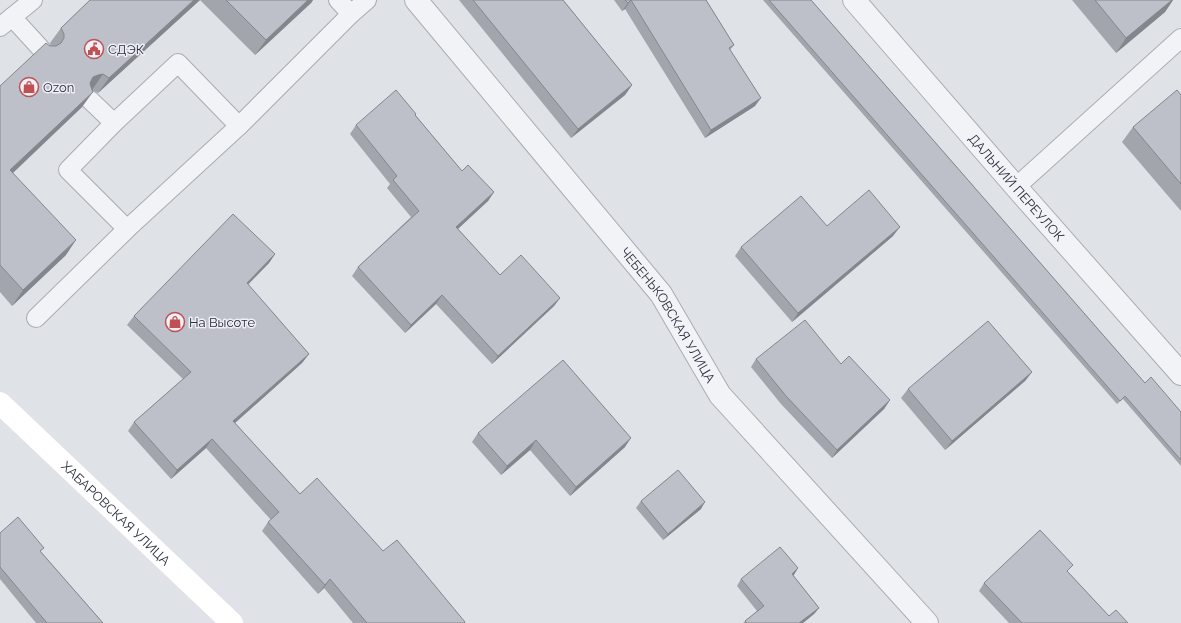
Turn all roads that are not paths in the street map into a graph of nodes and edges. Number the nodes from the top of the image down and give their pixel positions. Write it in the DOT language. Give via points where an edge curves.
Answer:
graph roads {
  1 [pos="33,0"];
  2 [pos="338,0"];
  3 [pos="367,0"];
  4 [pos="416,0"];
  5 [pos="854,0"];
  6 [pos="350,14"];
  7 [pos="6,22"];
  8 [pos="1181,38"];
  9 [pos="43,50"];
  10 [pos="90,100"];
  11 [pos="114,123"];
  12 [pos="239,126"];
  13 [pos="1016,187"];
  14 [pos="127,229"];
  15 [pos="36,318"];
  16 [pos="1181,374"];
  17 [pos="0,403"];
  18 [pos="232,623"];
  19 [pos="927,623"];
  1 -- 7 [label="lane"];
  2 -- 6 [label="lane"];
  3 -- 6 [label="lane"];
  4 -- 19 [label="street, ЧЕБЕНЬКОВСКАЯ УЛИЦА" via="661,294 720,395"];
  5 -- 13 [label="street, ДАЛЬНИЙ ПЕРЕУЛОК"];
  6 -- 12 [label="lane"];
  7 -- 9 [label="lane"];
  8 -- 13 [label="lane"];
  10 -- 11 [label="lane"];
  11 -- 12 [label="lane" via="178,63"];
  11 -- 14 [label="lane" via="68,170"];
  12 -- 14 [label="lane"];
  13 -- 16 [label="street, ДАЛЬНИЙ ПЕРЕУЛОК"];
  14 -- 15 [label="lane"];
  17 -- 18 [label="main road, ХАБАРОВСКАЯ УЛИЦА"];
}
